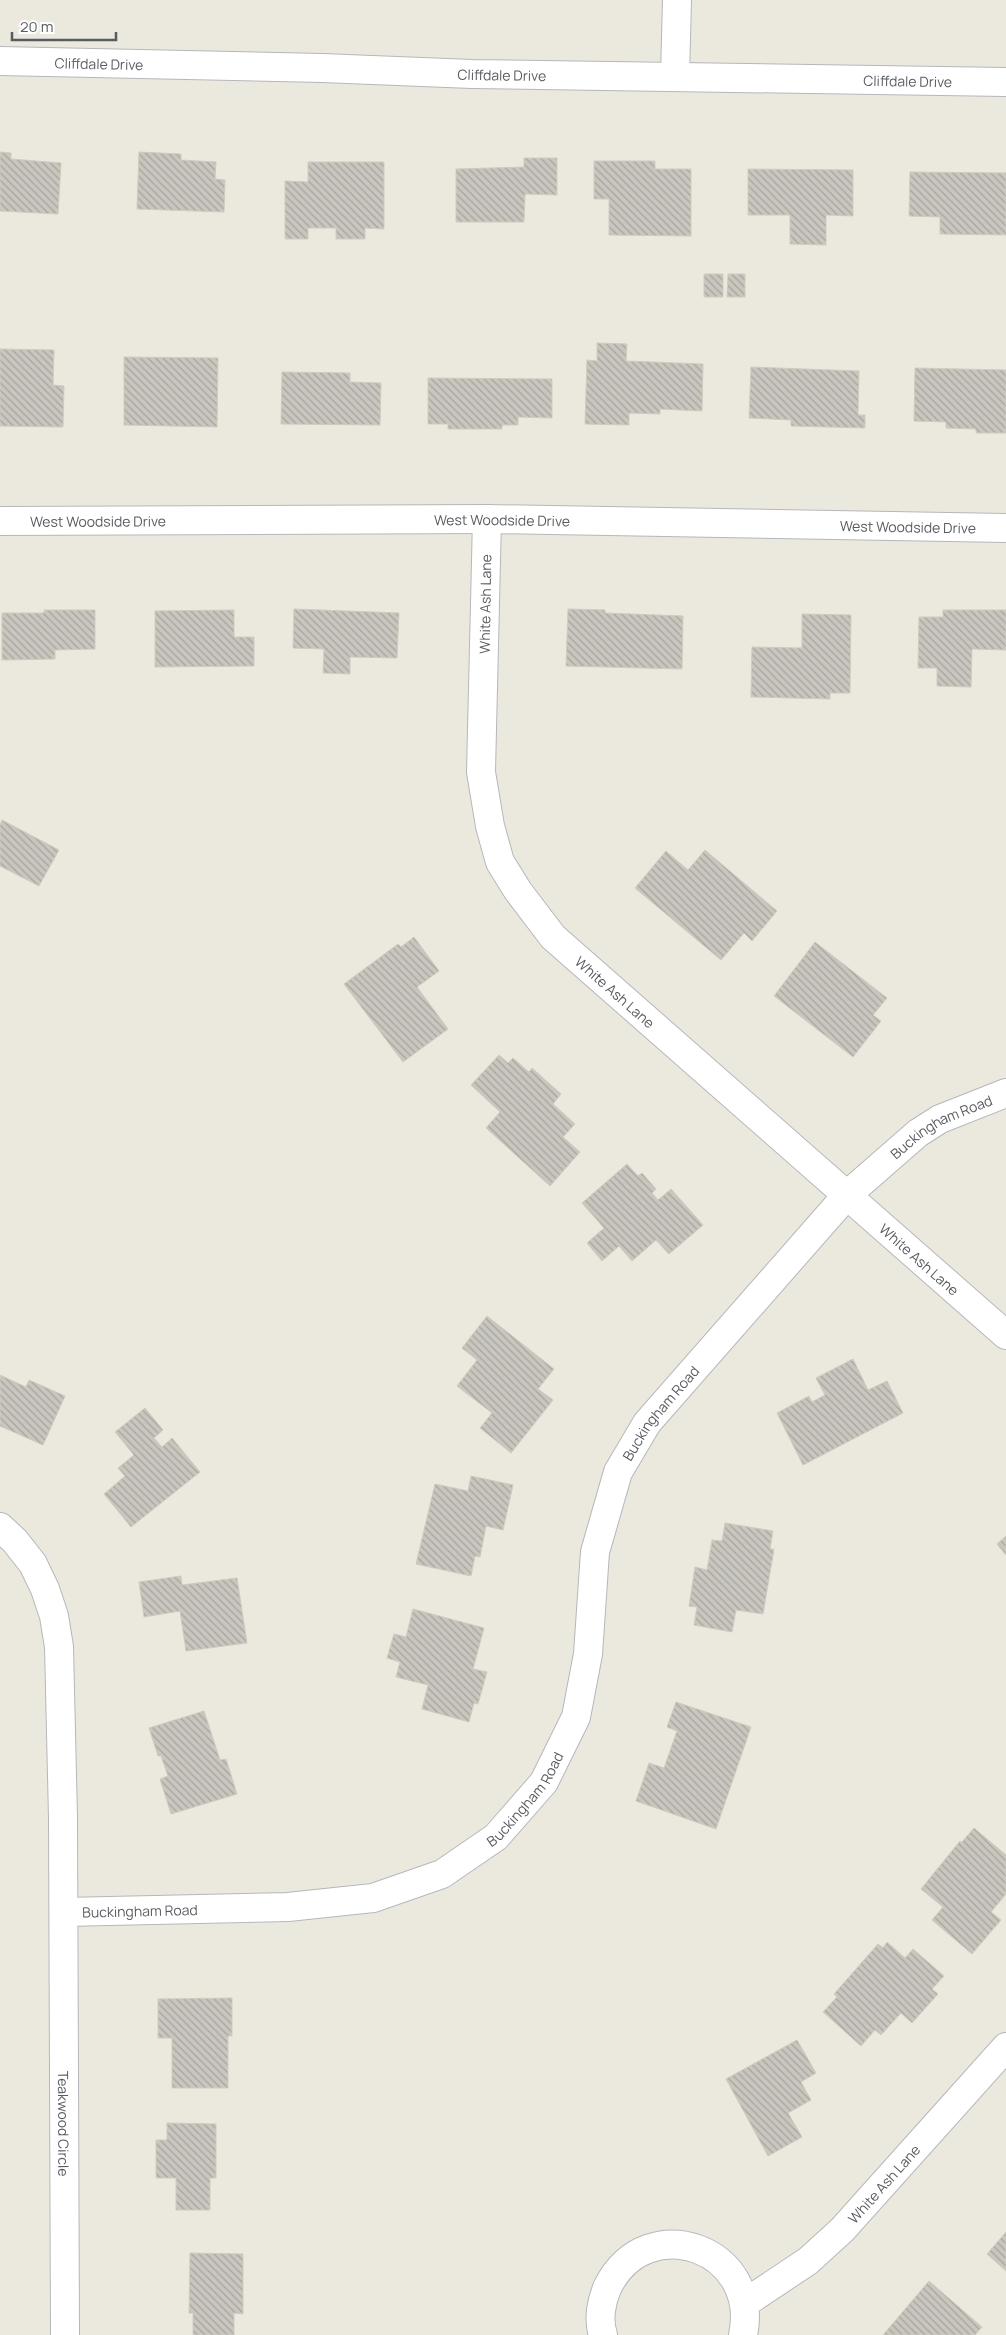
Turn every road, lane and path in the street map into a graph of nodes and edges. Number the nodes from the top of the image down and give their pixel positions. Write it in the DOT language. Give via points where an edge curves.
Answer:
graph roads {
  1 [pos="677,0"];
  2 [pos="0,61"];
  3 [pos="675,77"];
  4 [pos="1006,82"];
  5 [pos="487,519"];
  6 [pos="0,521"];
  7 [pos="1006,528"];
  8 [pos="1006,1093"];
  9 [pos="847,1196"];
  10 [pos="1006,1336"];
  11 [pos="0,1528"];
  12 [pos="64,1912"];
  13 [pos="1006,2047"];
  14 [pos="745,2303"];
  15 [pos="65,2335"];
  16 [pos="604,2335"];
  17 [pos="743,2335"];
  1 -- 3 [label="street"];
  2 -- 3 [label="street, Cliffdale Drive"];
  3 -- 4 [label="street, Cliffdale Drive"];
  5 -- 6 [label="street, West Woodside Drive"];
  5 -- 7 [label="street, West Woodside Drive"];
  5 -- 9 [label="street, White Ash Lane" via="481,772 500,862 553,937"];
  8 -- 9 [label="street, Buckingham Road" via="940,1119 918,1133"];
  9 -- 10 [label="street, White Ash Lane"];
  9 -- 12 [label="street, Buckingham Road" via="646,1423 618,1472 595,1552 588,1654 576,1717 544,1782 496,1837 442,1874 373,1898 288,1907"];
  11 -- 12 [label="street, Buckingham Road" via="33,1564 54,1616 59,1647"];
  12 -- 15 [label="street, Teakwood Circle"];
  13 -- 14 [label="street, White Ash Lane" via="842,2230 808,2261"];
  14 -- 16 [label="street" via="739,2285 714,2256 678,2244 659,2245 641,2251 613,2276 604,2293 601,2311"];
  14 -- 17 [label="street"];
}
